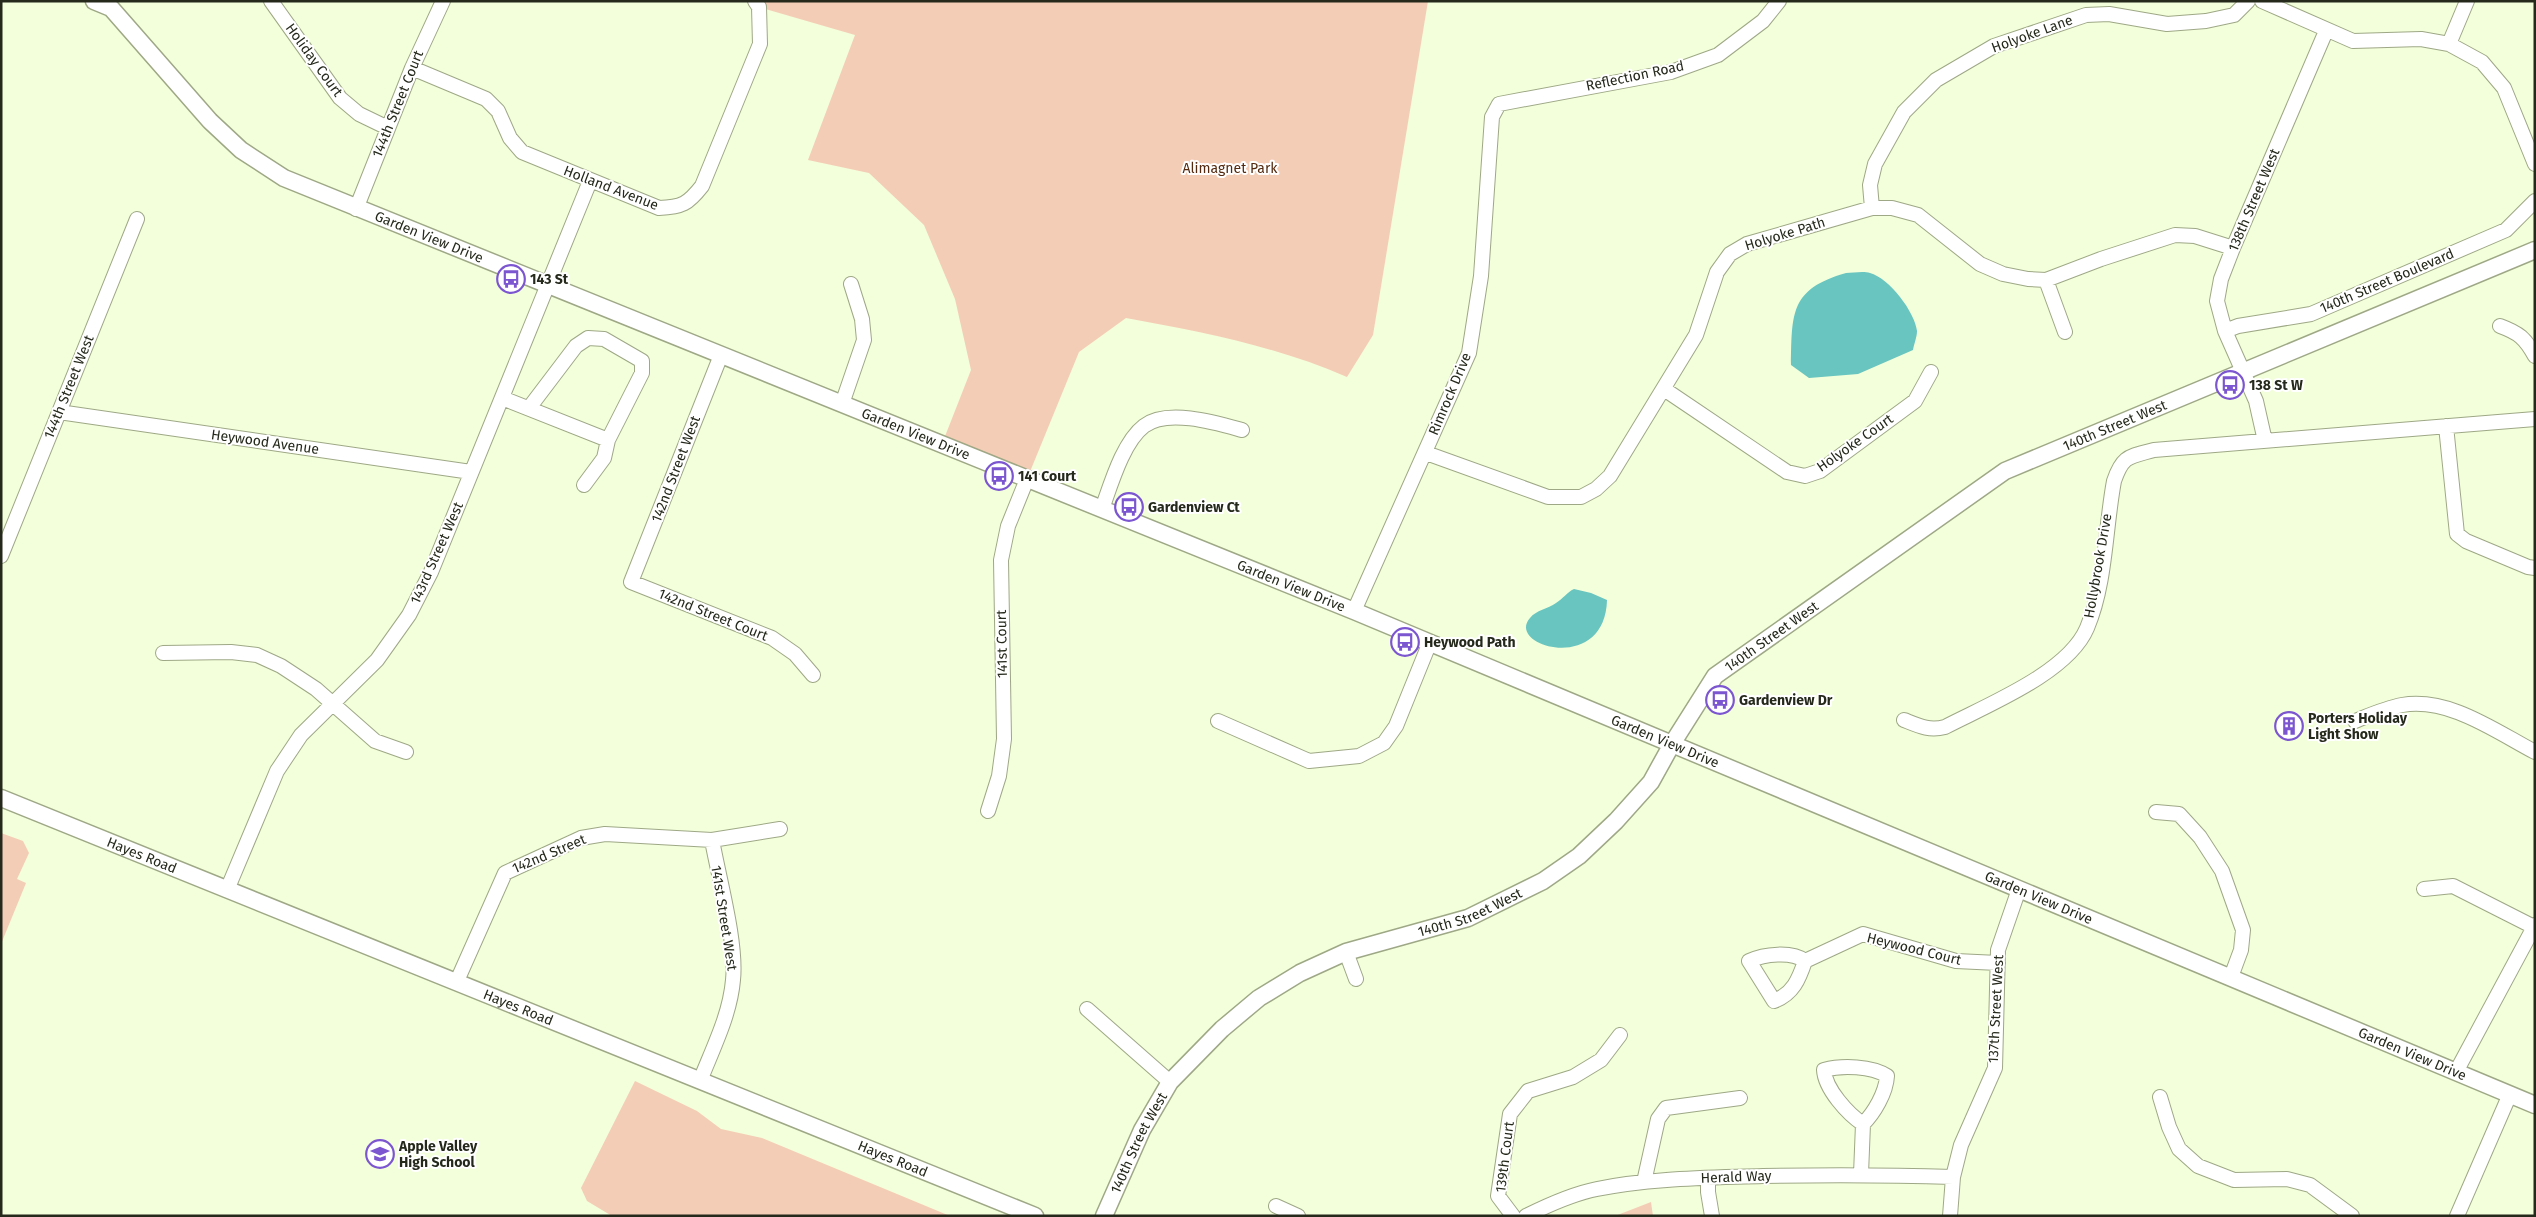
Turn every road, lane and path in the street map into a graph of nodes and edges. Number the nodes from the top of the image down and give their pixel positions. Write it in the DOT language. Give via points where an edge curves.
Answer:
graph roads {
  1 [pos="94,1"];
  2 [pos="270,1"];
  3 [pos="444,1"];
  4 [pos="755,1"];
  5 [pos="1780,1"];
  6 [pos="2248,1"];
  7 [pos="2262,1"];
  8 [pos="2467,1"];
  9 [pos="2326,31"];
  10 [pos="2449,44"];
  11 [pos="412,68"];
  12 [pos="1499,104"];
  13 [pos="388,128"];
  14 [pos="2535,164"];
  15 [pos="590,182"];
  16 [pos="2535,201"];
  17 [pos="356,208"];
  18 [pos="1872,208"];
  19 [pos="138,219"];
  20 [pos="2233,248"];
  21 [pos="2535,250"];
  22 [pos="2046,280"];
  23 [pos="851,284"];
  24 [pos="547,285"];
  25 [pos="2500,326"];
  26 [pos="2226,331"];
  27 [pos="2065,332"];
  28 [pos="721,355"];
  29 [pos="2535,356"];
  30 [pos="1931,372"];
  31 [pos="2242,372"];
  32 [pos="1664,389"];
  33 [pos="502,398"];
  34 [pos="842,404"];
  35 [pos="529,408"];
  36 [pos="59,412"];
  37 [pos="2535,418"];
  38 [pos="2446,426"];
  39 [pos="1242,430"];
  40 [pos="608,440"];
  41 [pos="2265,441"];
  42 [pos="1426,453"];
  43 [pos="471,472"];
  44 [pos="1027,479"];
  45 [pos="584,485"];
  46 [pos="1102,509"];
  47 [pos="1,556"];
  48 [pos="2535,568"];
  49 [pos="631,582"];
  50 [pos="1354,610"];
  51 [pos="1430,642"];
  52 [pos="163,654"];
  53 [pos="812,675"];
  54 [pos="334,702"];
  55 [pos="1904,720"];
  56 [pos="1218,721"];
  57 [pos="2355,721"];
  58 [pos="1672,744"];
  59 [pos="406,752"];
  60 [pos="2535,752"];
  61 [pos="1,798"];
  62 [pos="988,811"];
  63 [pos="2156,812"];
  64 [pos="780,828"];
  65 [pos="712,840"];
  66 [pos="2019,889"];
  67 [pos="2424,889"];
  68 [pos="227,890"];
  69 [pos="2534,926"];
  70 [pos="1346,952"];
  71 [pos="1805,961"];
  72 [pos="1998,963"];
  73 [pos="2231,977"];
  74 [pos="1356,979"];
  75 [pos="457,981"];
  76 [pos="1087,1009"];
  77 [pos="1620,1035"];
  78 [pos="2456,1072"];
  79 [pos="700,1080"];
  80 [pos="1170,1082"];
  81 [pos="2510,1094"];
  82 [pos="2160,1097"];
  83 [pos="1740,1098"];
  84 [pos="2535,1104"];
  85 [pos="1863,1124"];
  86 [pos="1860,1174"];
  87 [pos="1952,1177"];
  88 [pos="1708,1178"];
  89 [pos="1644,1182"];
  90 [pos="1276,1206"];
  91 [pos="1035,1216"];
  92 [pos="1104,1216"];
  93 [pos="1298,1216"];
  94 [pos="1513,1216"];
  95 [pos="1526,1216"];
  96 [pos="1712,1216"];
  97 [pos="1950,1216"];
  98 [pos="2352,1216"];
  99 [pos="2457,1216"];
  1 -- 17 [label="street, Garden View Drive" via="111,8 210,121 241,150 284,178"];
  2 -- 13 [label="street, Holiday Court" via="340,98 359,114"];
  3 -- 11 [label="street, 144th Street Court"];
  4 -- 15 [label="street, Holland Avenue" via="759,7 760,44 702,186 692,200 677,207 659,208"];
  5 -- 12 [label="street, Reflection Road" via="1763,21 1718,55 1671,72"];
  6 -- 18 [label="street, Holyoke Lane" via="2234,15 2167,24 2109,14 2086,15 1994,46 1936,80 1904,112 1875,164 1870,185"];
  7 -- 9 [label="street"];
  8 -- 10 [label="street"];
  9 -- 10 [label="street" via="2353,40 2421,39"];
  9 -- 20 [label="street, 138th Street West"];
  10 -- 14 [label="street" via="2482,62 2504,88"];
  11 -- 13 [label="street, 144th Street Court"];
  11 -- 15 [label="street, Holland Avenue" via="486,99 498,111 510,138 522,152"];
  12 -- 42 [label="street, Rimrock Drive" via="1492,117 1481,276 1469,353"];
  13 -- 17 [label="street, 144th Street Court"];
  15 -- 24 [label="street, 143rd Street West"];
  16 -- 26 [label="street, 140th Street Boulevard" via="2506,230 2311,314 2238,326"];
  17 -- 24 [label="street, Garden View Drive"];
  18 -- 22 [label="street, Holyoke Path" via="1892,208 1918,215 1980,264 2003,274"];
  18 -- 32 [label="street, Holyoke Path" via="1747,244 1730,254 1717,272 1696,334"];
  19 -- 36 [label="street, 144th Street West"];
  20 -- 22 [label="street, Holyoke Path" via="2195,236 2176,235"];
  20 -- 26 [label="street, 138th Street West" via="2221,279 2217,301"];
  21 -- 31 [label="street, 140th Street West"];
  22 -- 27 [label="street"];
  23 -- 34 [label="street" via="862,320 864,340"];
  24 -- 28 [label="street, Garden View Drive"];
  24 -- 33 [label="street, 143rd Street West"];
  25 -- 29 [label="street" via="2527,341"];
  26 -- 31 [label="street, 138th Street West"];
  28 -- 34 [label="street, Garden View Drive"];
  28 -- 49 [label="street, 142nd Street West"];
  30 -- 32 [label="street, Holyoke Court" via="1915,400 1820,471 1805,476 1787,472"];
  31 -- 41 [label="street, 138th Street West" via="2256,401"];
  31 -- 58 [label="street, 140th Street West" via="2005,471 1715,676"];
  32 -- 42 [label="street, Holyoke Path" via="1610,476 1581,497 1548,497"];
  33 -- 35 [label="street"];
  33 -- 43 [label="street, 143rd Street West"];
  34 -- 44 [label="street, Garden View Drive"];
  35 -- 40 [label="street"];
  35 -- 40 [label="street" via="576,346 588,338 604,340 642,361 642,373"];
  36 -- 43 [label="street, Heywood Avenue"];
  36 -- 47 [label="street, 144th Street West"];
  37 -- 38 [label="street"];
  38 -- 41 [label="street"];
  38 -- 48 [label="street" via="2457,534 2466,541"];
  39 -- 46 [label="street" via="1204,419 1164,418 1144,425 1131,441 1115,472"];
  40 -- 45 [label="street" via="604,458"];
  41 -- 55 [label="street, Hollybrook Drive" via="2154,450 2130,457 2119,465 2094,605 2086,629 2074,648 2040,677 1945,727 1925,729"];
  42 -- 50 [label="street, Rimrock Drive"];
  43 -- 54 [label="street, 143rd Street West" via="431,572 408,615 377,660"];
  44 -- 46 [label="street, Garden View Drive"];
  44 -- 62 [label="street, 141st Court" via="1008,526 1001,560 1004,739 999,776"];
  46 -- 50 [label="street, Garden View Drive"];
  49 -- 53 [label="street, 142nd Street Court" via="772,638 795,654"];
  50 -- 51 [label="street, Garden View Drive"];
  51 -- 56 [label="street" via="1396,726 1384,743 1359,756 1309,761"];
  51 -- 58 [label="street, Garden View Drive"];
  52 -- 54 [label="street" via="231,652 257,655 281,666"];
  54 -- 59 [label="street" via="375,741"];
  54 -- 68 [label="street, 143rd Street West" via="301,735 277,771"];
  57 -- 60 [label="street" via="2389,708 2427,704 2459,712"];
  58 -- 66 [label="street, Garden View Drive"];
  58 -- 70 [label="street, 140th Street West" via="1651,782 1616,821 1579,856 1543,881 1468,918"];
  61 -- 68 [label="street, Hayes Road"];
  63 -- 73 [label="street" via="2179,814 2200,837 2222,872 2243,930 2241,950"];
  64 -- 65 [label="street, 142nd Street"];
  65 -- 75 [label="street, 142nd Street" via="605,834 582,838 505,873"];
  65 -- 79 [label="street, 141st Street West" via="733,952 734,979 727,1012"];
  66 -- 72 [label="street, 137th Street West" via="1998,950"];
  66 -- 73 [label="street, Garden View Drive"];
  67 -- 69 [label="street" via="2453,886"];
  68 -- 75 [label="street, Hayes Road"];
  69 -- 78 [label="street"];
  70 -- 74 [label="street"];
  70 -- 80 [label="street, 140th Street West" via="1300,973 1259,998 1222,1029"];
  71 -- 72 [label="street, Heywood Court" via="1863,934 1956,961"];
  72 -- 87 [label="street, 137th Street West" via="1995,1068 1961,1144"];
  73 -- 78 [label="street, Garden View Drive"];
  75 -- 79 [label="street, Hayes Road"];
  76 -- 80 [label="street"];
  77 -- 94 [label="street, 139th Court" via="1601,1060 1574,1077 1528,1091 1510,1114 1498,1196"];
  78 -- 81 [label="street, Garden View Drive"];
  79 -- 91 [label="street, Hayes Road"];
  80 -- 92 [label="street, 140th Street West" via="1142,1130"];
  81 -- 84 [label="street, Garden View Drive"];
  81 -- 99 [label="street"];
  82 -- 98 [label="street" via="2178,1148 2198,1166 2234,1180 2286,1179 2310,1185"];
  83 -- 89 [label="street" via="1666,1108 1658,1119"];
  85 -- 85 [label="street" via="1887,1085 1887,1076 1879,1071 1834,1067 1824,1070 1825,1079 1852,1117"];
  85 -- 86 [label="street"];
  86 -- 87 [label="street, Herald Way"];
  86 -- 88 [label="street, Herald Way"];
  87 -- 97 [label="street, 137th Street West"];
  88 -- 89 [label="street, Herald Way"];
  88 -- 96 [label="street"];
  89 -- 95 [label="street, Herald Way" via="1596,1190 1555,1202"];
  90 -- 93 [label="street"];
}
